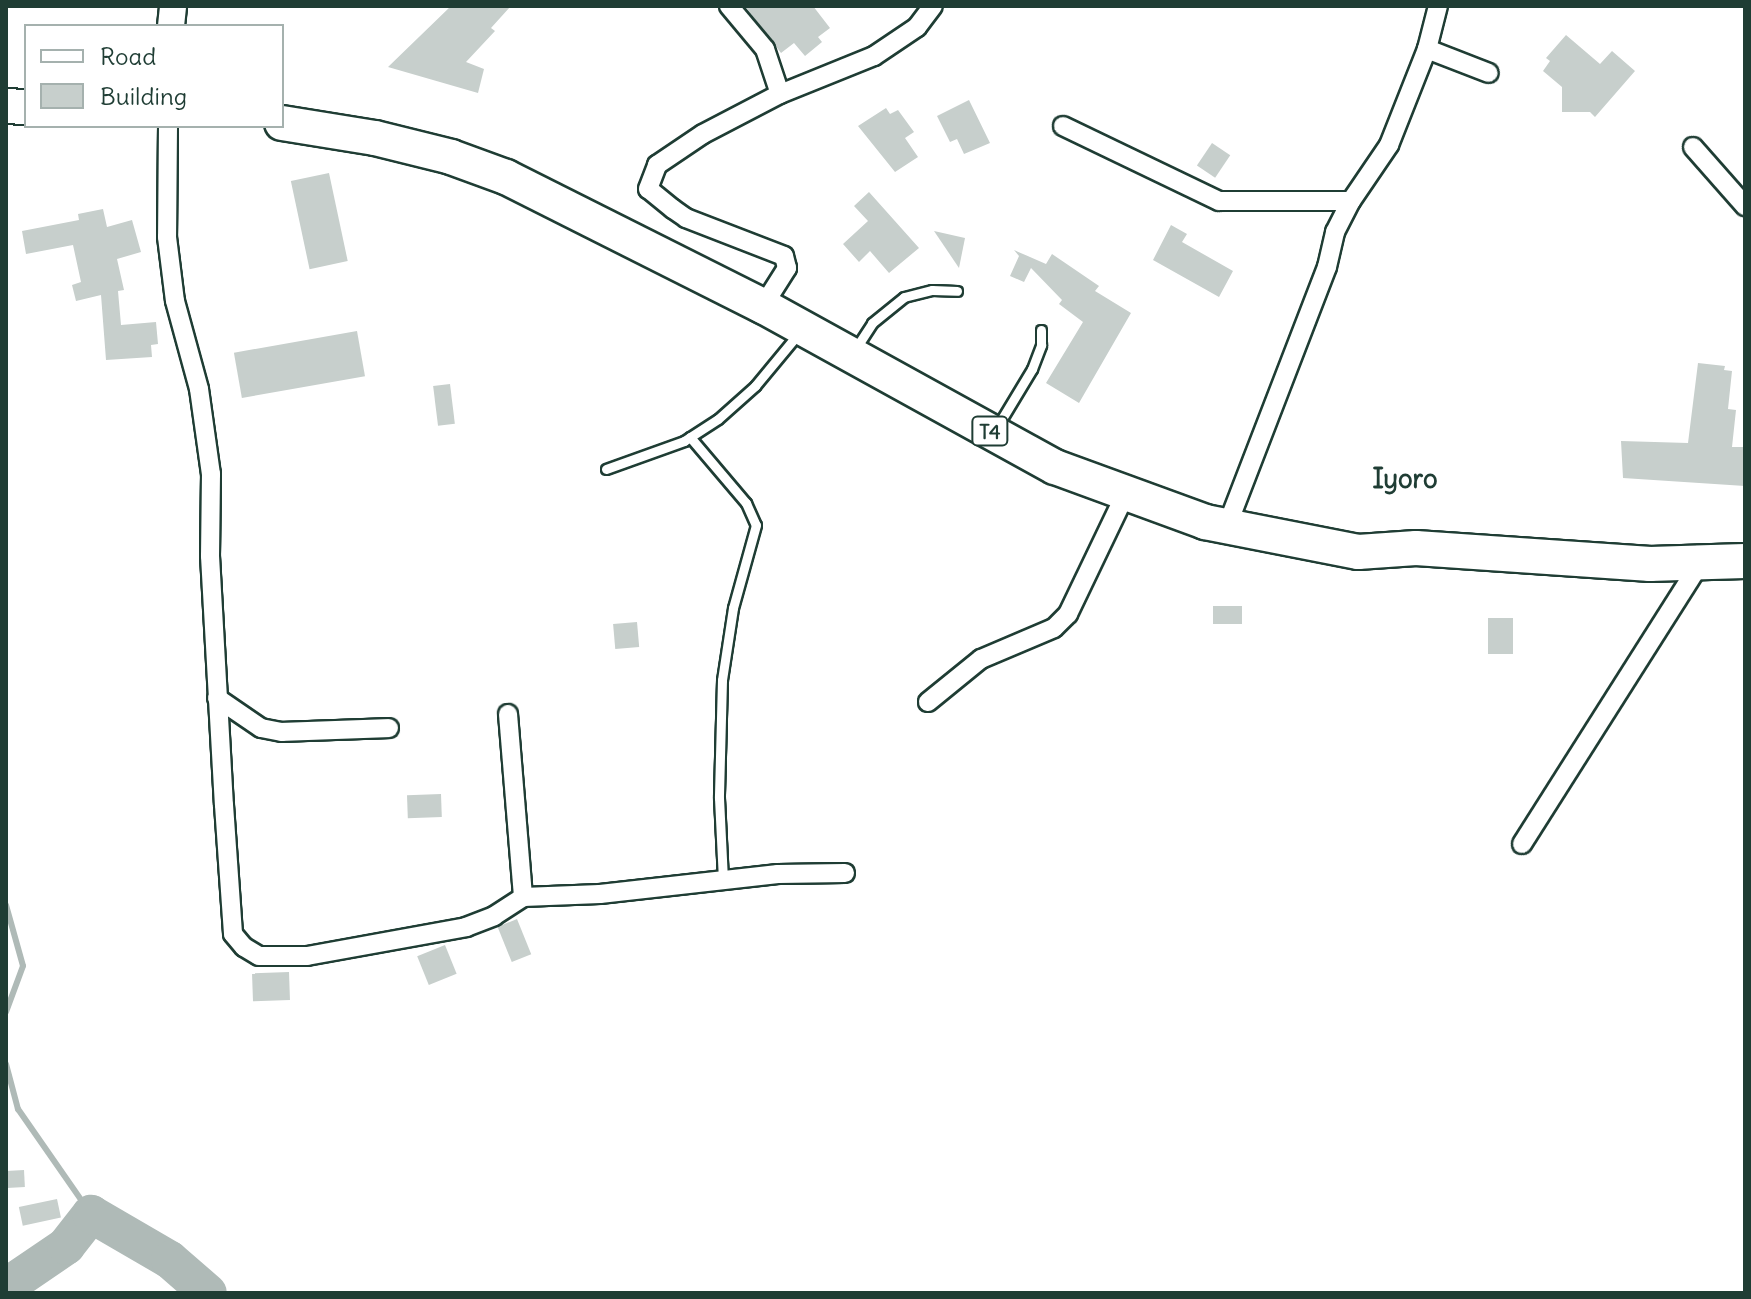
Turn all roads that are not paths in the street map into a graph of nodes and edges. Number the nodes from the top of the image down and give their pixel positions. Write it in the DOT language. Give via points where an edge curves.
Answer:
graph roads {
  1 [pos="729,6"];
  2 [pos="933,6"];
  3 [pos="1438,6"];
  4 [pos="1427,49"];
  5 [pos="1489,73"];
  6 [pos="780,94"];
  7 [pos="284,123"];
  8 [pos="1063,126"];
  9 [pos="168,128"];
  10 [pos="1693,147"];
  11 [pos="1351,201"];
  12 [pos="1745,206"];
  13 [pos="957,291"];
  14 [pos="763,306"];
  15 [pos="802,328"];
  16 [pos="1041,330"];
  17 [pos="852,356"];
  18 [pos="993,433"];
  19 [pos="690,437"];
  20 [pos="606,469"];
  21 [pos="1126,493"];
  22 [pos="1227,526"];
  23 [pos="1745,561"];
  24 [pos="1701,562"];
  25 [pos="217,698"];
  26 [pos="928,702"];
  27 [pos="508,714"];
  28 [pos="389,728"];
  29 [pos="1522,844"];
  30 [pos="845,873"];
  31 [pos="723,879"];
  32 [pos="523,897"];
  1 -- 6 [label="street" via="765,49"];
  2 -- 6 [label="street" via="917,27 874,56"];
  3 -- 4 [label="street"];
  4 -- 5 [label="street"];
  4 -- 11 [label="street" via="1389,145"];
  6 -- 14 [label="street" via="657,165 648,189 686,218 784,256 787,268"];
  7 -- 14 [label="highway, T4" via="375,138 506,177"];
  8 -- 11 [label="street" via="1219,201"];
  9 -- 25 [label="street" via="167,237 211,474"];
  10 -- 12 [label="street"];
  11 -- 22 [label="street"];
  13 -- 17 [label="lane" via="904,297 872,323"];
  14 -- 15 [label="highway, T4"];
  15 -- 17 [label="highway, T4"];
  15 -- 19 [label="lane" via="755,386"];
  16 -- 18 [label="lane" via="1032,369"];
  17 -- 18 [label="highway, T4"];
  18 -- 21 [label="highway, T4" via="1055,467"];
  19 -- 20 [label="lane"];
  19 -- 31 [label="lane" via="746,503 756,525 733,608 722,680"];
  21 -- 22 [label="highway, T4"];
  21 -- 26 [label="street" via="1068,614 1054,628 981,659"];
  22 -- 24 [label="highway, T4" via="1358,552 1416,548 1650,564"];
  23 -- 24 [label="highway, T4"];
  24 -- 29 [label="street"];
  25 -- 28 [label="street" via="261,728 282,732"];
  25 -- 32 [label="street" via="233,934 244,947 259,956 307,956 366,947 466,927"];
  27 -- 32 [label="street"];
  30 -- 31 [label="street"];
  31 -- 32 [label="street"];
}
